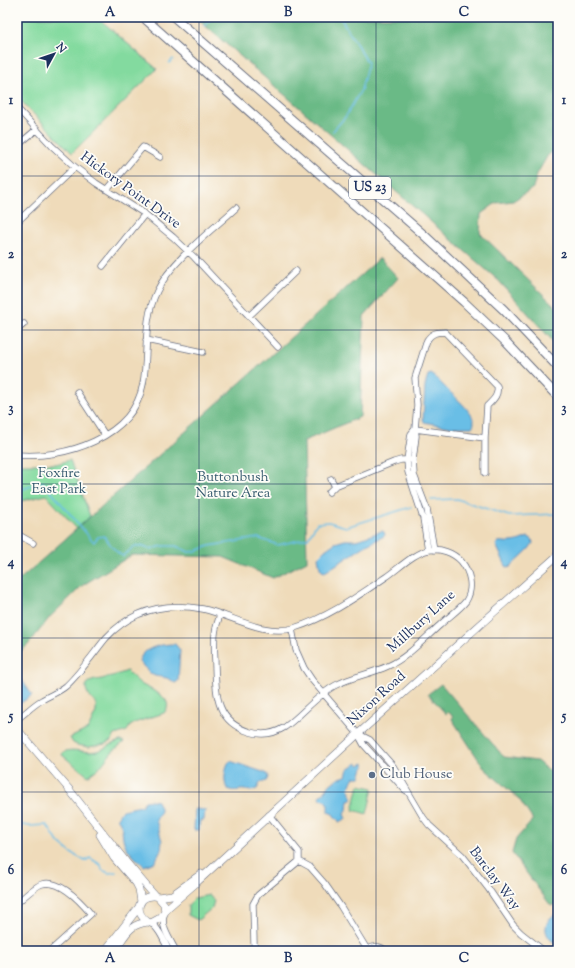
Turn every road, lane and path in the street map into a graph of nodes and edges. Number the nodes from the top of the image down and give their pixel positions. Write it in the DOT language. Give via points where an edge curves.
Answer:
graph roads {
  1 [pos="143,17"];
  2 [pos="174,17"];
  3 [pos="17,108"];
  4 [pos="37,129"];
  5 [pos="17,146"];
  6 [pos="160,157"];
  7 [pos="75,167"];
  8 [pos="107,190"];
  9 [pos="236,208"];
  10 [pos="145,214"];
  11 [pos="17,222"];
  12 [pos="188,252"];
  13 [pos="103,266"];
  14 [pos="296,271"];
  15 [pos="249,316"];
  16 [pos="24,324"];
  17 [pos="17,330"];
  18 [pos="146,340"];
  19 [pos="278,347"];
  20 [pos="203,352"];
  21 [pos="558,366"];
  22 [pos="77,392"];
  23 [pos="558,397"];
  24 [pos="415,429"];
  25 [pos="105,435"];
  26 [pos="485,438"];
  27 [pos="17,455"];
  28 [pos="410,460"];
  29 [pos="485,473"];
  30 [pos="331,479"];
  31 [pos="335,486"];
  32 [pos="329,492"];
  33 [pos="17,534"];
  34 [pos="33,543"];
  35 [pos="431,550"];
  36 [pos="558,555"];
  37 [pos="220,614"];
  38 [pos="292,629"];
  39 [pos="324,693"];
  40 [pos="17,719"];
  41 [pos="17,729"];
  42 [pos="358,734"];
  43 [pos="83,808"];
  44 [pos="268,816"];
  45 [pos="299,861"];
  46 [pos="216,864"];
  47 [pos="157,897"];
  48 [pos="17,903"];
  49 [pos="140,904"];
  50 [pos="164,912"];
  51 [pos="149,922"];
  52 [pos="367,950"];
  53 [pos="50,951"];
  54 [pos="105,951"];
  55 [pos="114,951"];
  56 [pos="169,951"];
  57 [pos="176,951"];
  58 [pos="255,951"];
  59 [pos="386,951"];
  60 [pos="544,951"];
  1 -- 23 [label="highway, US 23" via="464,302"];
  2 -- 21 [label="highway, US 23" via="427,238 504,310"];
  3 -- 4 [label="street, Hickory Point Drive"];
  4 -- 5 [label="street"];
  4 -- 7 [label="street, Hickory Point Drive"];
  6 -- 8 [label="street" via="143,147"];
  7 -- 8 [label="street, Hickory Point Drive"];
  7 -- 11 [label="street"];
  8 -- 10 [label="street, Hickory Point Drive"];
  9 -- 12 [label="street"];
  10 -- 12 [label="street, Hickory Point Drive"];
  10 -- 13 [label="street"];
  12 -- 15 [label="street, Hickory Point Drive"];
  12 -- 18 [label="street" via="164,279 157,292 148,317"];
  14 -- 15 [label="street"];
  15 -- 19 [label="street, Hickory Point Drive"];
  16 -- 17 [label="street"];
  18 -- 20 [label="street"];
  18 -- 25 [label="street" via="144,376 138,400 127,417"];
  22 -- 25 [label="street"];
  24 -- 26 [label="street"];
  24 -- 26 [label="street" via="415,378 430,335 445,332 497,386 496,396 487,406"];
  24 -- 28 [label="street" via="416,436"];
  25 -- 27 [label="street" via="90,444 56,454"];
  26 -- 29 [label="street"];
  28 -- 31 [label="street" via="394,462"];
  28 -- 35 [label="street" via="427,509"];
  30 -- 31 [label="street"];
  31 -- 32 [label="street"];
  33 -- 34 [label="street"];
  35 -- 38 [label="street" via="413,558 338,607"];
  35 -- 39 [label="street, Millbury Lane" via="454,555 466,567 471,583 466,600 402,659 389,666 348,678"];
  36 -- 42 [label="main road, Nixon Road"];
  37 -- 38 [label="street" via="271,630"];
  37 -- 39 [label="street, Millbury Lane" via="215,635 216,690 222,711 229,721 253,733 276,732 295,720"];
  37 -- 40 [label="street" via="180,607 147,610 133,617 108,637 64,688 40,701"];
  38 -- 39 [label="street, Barclay Way" via="296,650 304,668"];
  39 -- 42 [label="street, Barclay Way"];
  41 -- 43 [label="main road"];
  42 -- 44 [label="main road, Nixon Road"];
  42 -- 60 [label="street, Barclay Way" via="364,746 414,799 420,814 429,825 462,855 513,925"];
  43 -- 47 [label="main road"];
  43 -- 49 [label="main road" via="114,858 136,883 141,895"];
  44 -- 45 [label="street" via="299,852"];
  44 -- 46 [label="main road, Nixon Road"];
  45 -- 52 [label="street" via="310,867 324,884"];
  45 -- 58 [label="street" via="258,895 253,904"];
  46 -- 47 [label="main road, Nixon Road" via="172,895"];
  46 -- 50 [label="main road, Nixon Road"];
  47 -- 49 [label="main road" via="147,897"];
  47 -- 50 [label="main road" via="164,904"];
  48 -- 53 [label="street" via="42,884 51,884 72,894 91,914"];
  49 -- 51 [label="main road" via="141,916"];
  49 -- 54 [label="main road"];
  50 -- 51 [label="main road" via="157,920"];
  50 -- 57 [label="street" via="162,919"];
  51 -- 55 [label="main road" via="139,923 131,928"];
  51 -- 56 [label="street" via="159,931"];
  52 -- 59 [label="street" via="378,947"];
}
